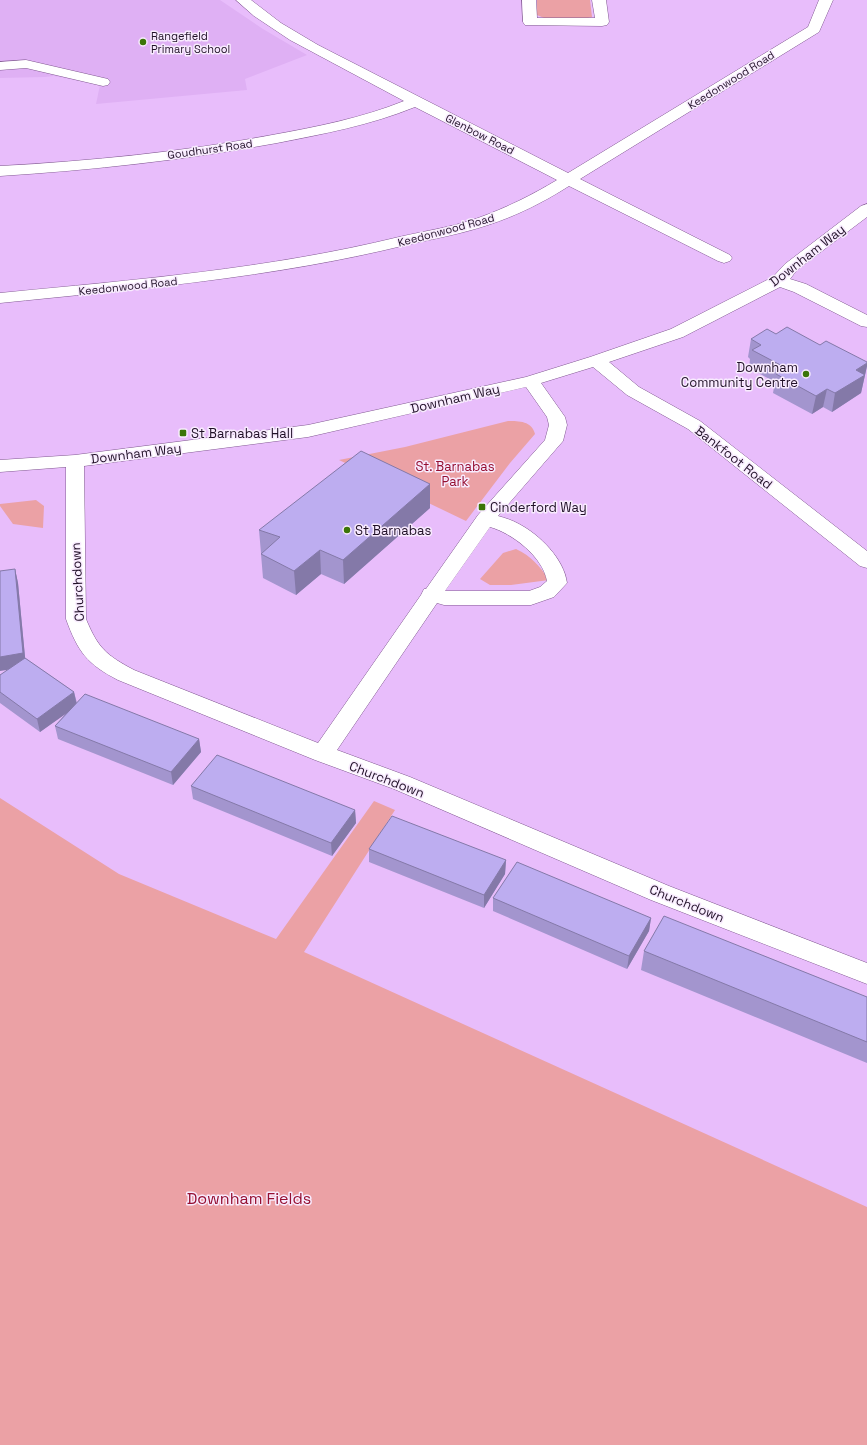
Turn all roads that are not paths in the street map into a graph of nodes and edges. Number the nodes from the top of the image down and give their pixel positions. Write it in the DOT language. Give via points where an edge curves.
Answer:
graph roads {
  1 [pos="243,0"];
  2 [pos="529,0"];
  3 [pos="599,0"];
  4 [pos="826,0"];
  5 [pos="0,66"];
  6 [pos="103,82"];
  7 [pos="416,102"];
  8 [pos="0,171"];
  9 [pos="570,179"];
  10 [pos="867,209"];
  11 [pos="724,258"];
  12 [pos="779,281"];
  13 [pos="0,298"];
  14 [pos="867,322"];
  15 [pos="596,361"];
  16 [pos="530,381"];
  17 [pos="75,461"];
  18 [pos="0,466"];
  19 [pos="485,519"];
  20 [pos="867,561"];
  21 [pos="432,594"];
  22 [pos="323,754"];
  23 [pos="867,974"];
  1 -- 7 [label="street, Glenbow Road" via="257,12 307,43"];
  2 -- 3 [label="street" via="530,22 602,22"];
  4 -- 9 [label="street, Keedonwood Road" via="814,29"];
  5 -- 6 [label="street" via="26,64"];
  7 -- 8 [label="street, Goudhurst Road" via="344,125 260,142 107,164"];
  7 -- 9 [label="street, Glenbow Road"];
  9 -- 11 [label="street, Glenbow Road"];
  9 -- 13 [label="street, Keedonwood Road" via="511,211 482,222 363,251 272,268 191,279"];
  10 -- 12 [label="street, Downham Way" via="791,267"];
  12 -- 14 [label="street" via="800,288"];
  12 -- 15 [label="street, Downham Way" via="677,333"];
  15 -- 16 [label="street, Downham Way"];
  15 -- 20 [label="street, Bankfoot Road" via="633,391 694,425"];
  16 -- 17 [label="street, Downham Way" via="308,431"];
  16 -- 19 [label="street" via="556,417 558,425 554,441"];
  17 -- 18 [label="street, Downham Way"];
  17 -- 22 [label="street, Churchdown" via="76,619 90,650 103,663 126,675"];
  19 -- 21 [label="street"];
  19 -- 21 [label="street" via="512,528 533,544 550,563 557,576 557,582 547,592 530,598 444,598"];
  21 -- 22 [label="street"];
  22 -- 23 [label="street, Churchdown" via="402,783 660,893"];
}
